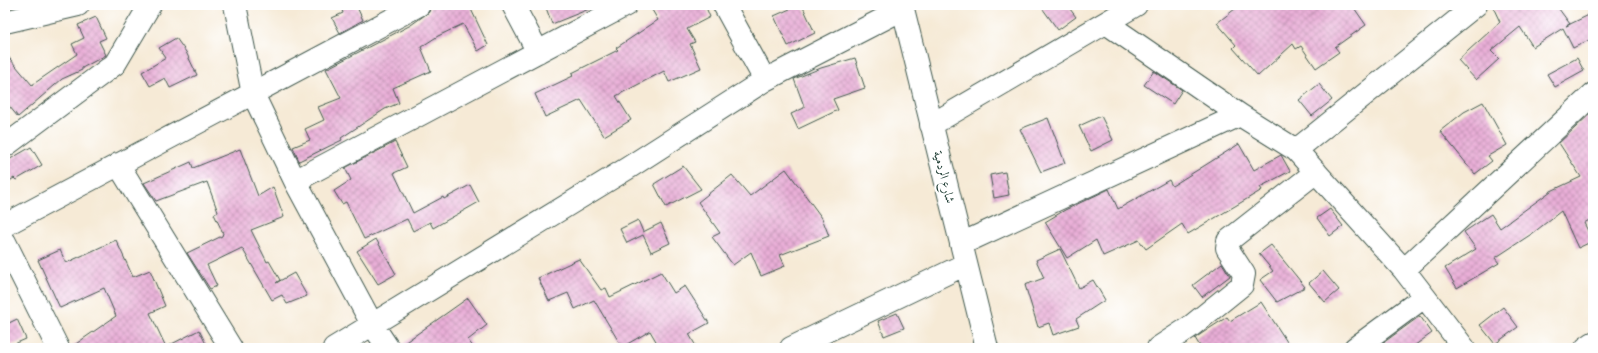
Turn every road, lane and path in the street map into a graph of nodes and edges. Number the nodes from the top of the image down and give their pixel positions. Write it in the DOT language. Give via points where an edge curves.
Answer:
graph roads {
  1 [pos="78,5"];
  2 [pos="150,5"];
  3 [pos="235,5"];
  4 [pos="419,5"];
  5 [pos="513,5"];
  6 [pos="626,5"];
  7 [pos="724,5"];
  8 [pos="1476,5"];
  9 [pos="902,7"];
  10 [pos="1121,12"];
  11 [pos="11,16"];
  12 [pos="538,52"];
  13 [pos="765,80"];
  14 [pos="253,94"];
  15 [pos="1593,94"];
  16 [pos="1240,115"];
  17 [pos="931,124"];
  18 [pos="5,146"];
  19 [pos="1296,150"];
  20 [pos="118,164"];
  21 [pos="1316,172"];
  22 [pos="295,181"];
  23 [pos="5,225"];
  24 [pos="5,242"];
  25 [pos="963,254"];
  26 [pos="1404,270"];
  27 [pos="1424,297"];
  28 [pos="372,324"];
  29 [pos="1593,343"];
  30 [pos="58,348"];
  31 [pos="231,348"];
  32 [pos="334,348"];
  33 [pos="388,348"];
  34 [pos="791,348"];
  35 [pos="987,348"];
  36 [pos="1158,348"];
  37 [pos="1355,348"];
  38 [pos="1464,348"];
  39 [pos="1586,348"];
  1 -- 11 [label="street"];
  2 -- 18 [label="street" via="115,64"];
  3 -- 14 [label="street"];
  4 -- 14 [label="street"];
  5 -- 12 [label="street"];
  6 -- 12 [label="street"];
  7 -- 13 [label="street"];
  8 -- 19 [label="street"];
  9 -- 13 [label="street"];
  9 -- 17 [label="street, شارع الردمية"];
  10 -- 16 [label="street"];
  10 -- 17 [label="street"];
  12 -- 22 [label="street"];
  13 -- 28 [label="street" via="628,168"];
  14 -- 20 [label="street"];
  14 -- 22 [label="street"];
  15 -- 26 [label="street"];
  16 -- 19 [label="street"];
  16 -- 25 [label="street"];
  17 -- 25 [label="street, شارع الردمية"];
  19 -- 21 [label="street"];
  20 -- 23 [label="street"];
  20 -- 31 [label="street"];
  21 -- 26 [label="street"];
  21 -- 36 [label="street" via="1228,241 1227,248 1244,274 1242,285 1190,327"];
  22 -- 28 [label="street"];
  24 -- 30 [label="street"];
  25 -- 34 [label="street"];
  25 -- 35 [label="street, شارع الردمية"];
  26 -- 27 [label="street"];
  27 -- 37 [label="street"];
  27 -- 38 [label="street"];
  28 -- 32 [label="street"];
  28 -- 33 [label="street"];
  29 -- 39 [label="street"];
}
